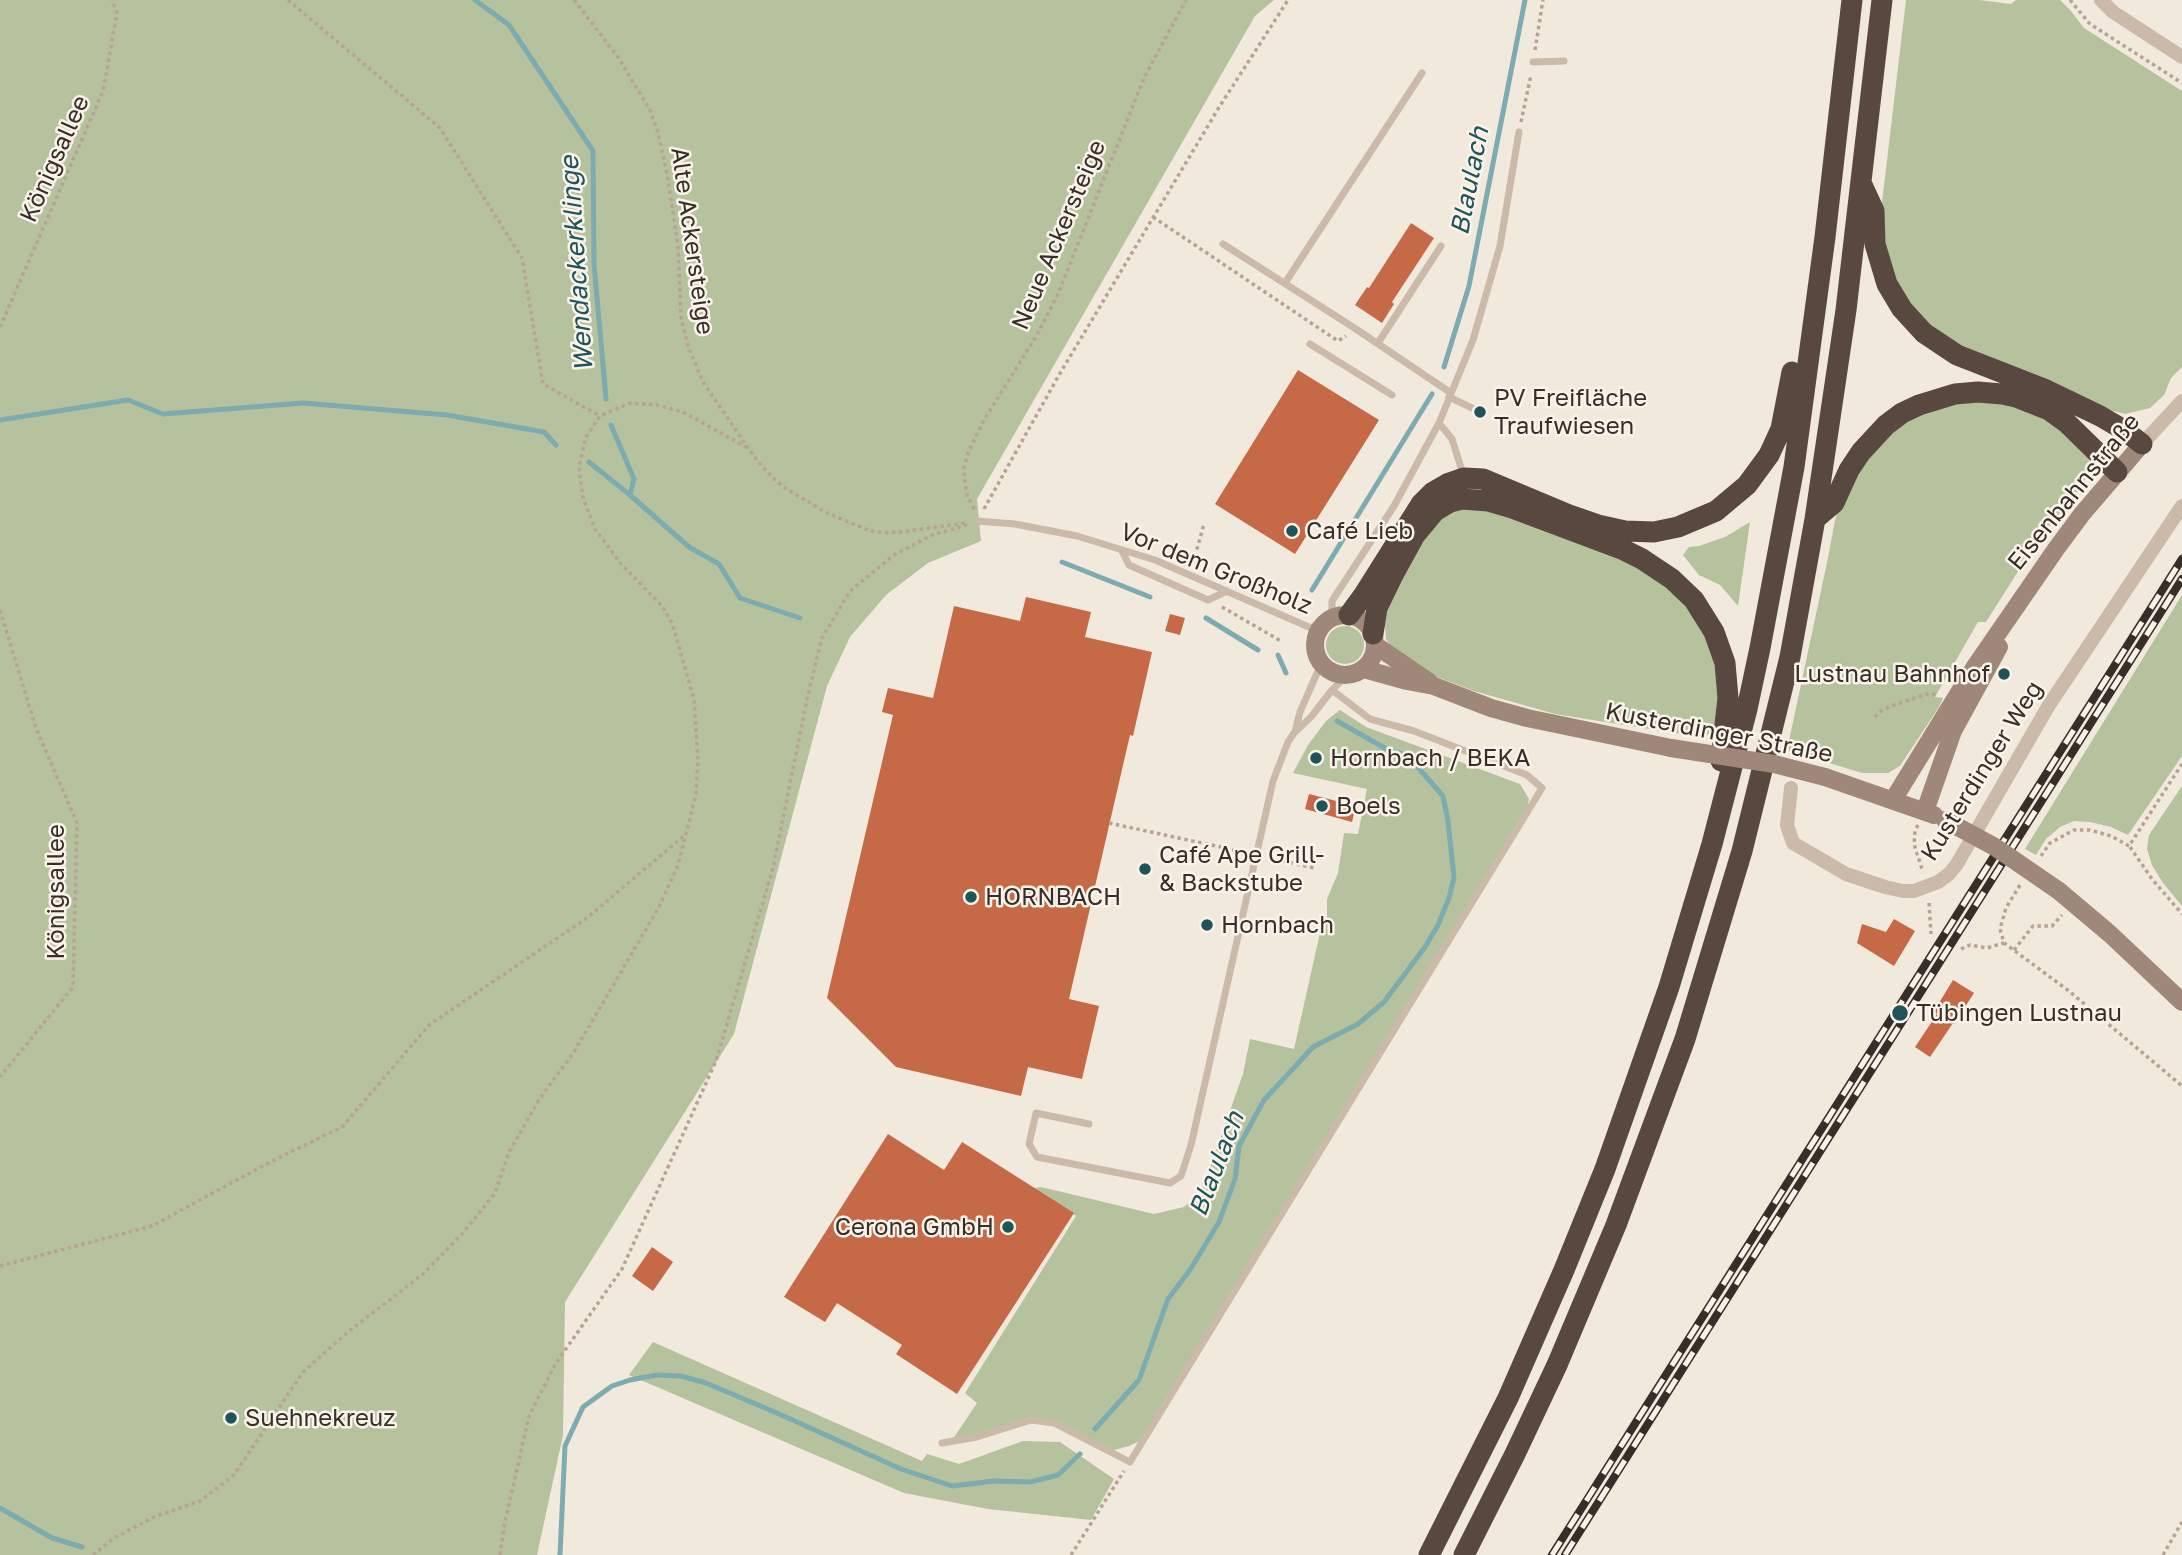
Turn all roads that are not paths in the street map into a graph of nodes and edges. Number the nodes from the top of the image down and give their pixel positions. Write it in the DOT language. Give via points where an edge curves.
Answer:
graph roads {
  1 [pos="1852,0"];
  2 [pos="1882,0"];
  3 [pos="2101,0"];
  4 [pos="2182,57"];
  5 [pos="1564,61"];
  6 [pos="1533,62"];
  7 [pos="1422,73"];
  8 [pos="1519,132"];
  9 [pos="1861,184"];
  10 [pos="1223,244"];
  11 [pos="1441,246"];
  12 [pos="1286,284"];
  13 [pos="1818,291"];
  14 [pos="1378,343"];
  15 [pos="1310,344"];
  16 [pos="1392,395"];
  17 [pos="1450,395"];
  18 [pos="2182,401"];
  19 [pos="1472,408"];
  20 [pos="1439,424"];
  21 [pos="2141,444"];
  22 [pos="2117,472"];
  23 [pos="1464,478"];
  24 [pos="1394,506"];
  25 [pos="2182,506"];
  26 [pos="1815,519"];
  27 [pos="977,522"];
  28 [pos="1405,530"];
  29 [pos="1122,551"];
  30 [pos="1227,591"];
  31 [pos="1340,616"];
  32 [pos="2009,617"];
  33 [pos="1318,631"];
  34 [pos="1374,640"];
  35 [pos="1321,664"];
  36 [pos="1355,672"];
  37 [pos="1434,686"];
  38 [pos="1332,690"];
  39 [pos="1294,733"];
  40 [pos="1790,788"];
  41 [pos="1724,800"];
  42 [pos="1893,800"];
  43 [pos="1925,811"];
  44 [pos="2182,1002"];
  45 [pos="1088,1124"];
  46 [pos="942,1444"];
  47 [pos="1429,1555"];
  48 [pos="1464,1555"];
  1 -- 13 [label="highway"];
  2 -- 9 [label="highway"];
  3 -- 4 [label="street"];
  5 -- 6 [label="lane"];
  7 -- 12 [label="lane"];
  8 -- 17 [label="lane" via="1500,246 1473,340"];
  9 -- 21 [label="highway" via="1874,211 1875,244 1886,284 1924,333 1957,355 2100,416"];
  9 -- 26 [label="highway"];
  10 -- 12 [label="lane"];
  11 -- 14 [label="lane"];
  12 -- 14 [label="lane"];
  13 -- 23 [label="highway" via="1799,329 1783,419 1769,454 1747,485 1716,511 1678,527 1625,531 1569,515 1490,481"];
  13 -- 41 [label="highway" via="1774,577"];
  14 -- 17 [label="lane"];
  15 -- 16 [label="lane"];
  17 -- 19 [label="lane"];
  17 -- 20 [label="lane"];
  18 -- 21 [label="street, Eisenbahnstraße"];
  20 -- 23 [label="lane" via="1452,439"];
  20 -- 24 [label="lane"];
  21 -- 22 [label="street, Eisenbahnstraße"];
  22 -- 26 [label="highway" via="2049,410 2002,394 1955,394 1919,405 1886,425 1849,470 1834,503"];
  22 -- 32 [label="street, Eisenbahnstraße"];
  23 -- 28 [label="highway" via="1433,492"];
  24 -- 28 [label="lane"];
  24 -- 31 [label="lane" via="1332,601"];
  25 -- 40 [label="street, Kusterdinger Weg" via="2049,705 1949,874 1914,891 1846,874 1793,844 1787,825"];
  26 -- 48 [label="highway" via="1790,657 1754,804 1685,1039 1580,1314"];
  27 -- 29 [label="lane, Vor dem Großholz" via="1077,536"];
  28 -- 31 [label="highway" via="1363,596"];
  29 -- 30 [label="lane, Vor dem Großholz"];
  29 -- 30 [label="lane" via="1129,565 1208,600"];
  30 -- 33 [label="lane, Vor dem Großholz"];
  31 -- 33 [label="street"];
  31 -- 34 [label="street" via="1359,618"];
  32 -- 42 [label="street, Eisenbahnstraße"];
  32 -- 43 [label="street, Eisenbahnstraße" via="1998,650 1953,731"];
  33 -- 35 [label="street" via="1315,646"];
  34 -- 36 [label="street" via="1374,654"];
  34 -- 37 [label="street, Kusterdinger Straße"];
  34 -- 41 [label="highway" via="1377,608 1415,535 1450,502 1475,499 1512,508 1633,555 1659,569 1694,600 1721,647 1728,680 1721,762"];
  35 -- 36 [label="street" via="1337,674"];
  35 -- 39 [label="lane"];
  36 -- 37 [label="street, Kusterdinger Straße"];
  36 -- 38 [label="lane"];
  37 -- 42 [label="street, Kusterdinger Straße, bridge" via="1527,718 1774,764"];
  38 -- 39 [label="lane"];
  38 -- 46 [label="lane" via="1370,719 1527,775 1542,788 1130,1462 1054,1423 1031,1420"];
  39 -- 45 [label="lane" via="1273,781 1181,1176 1170,1183 1037,1157 1028,1144 1036,1113"];
  41 -- 47 [label="highway" via="1670,987 1605,1169 1508,1398"];
  42 -- 43 [label="street, Kusterdinger Straße"];
  43 -- 44 [label="street, Kusterdinger Straße, bridge" via="1995,847 2059,891"];
}
